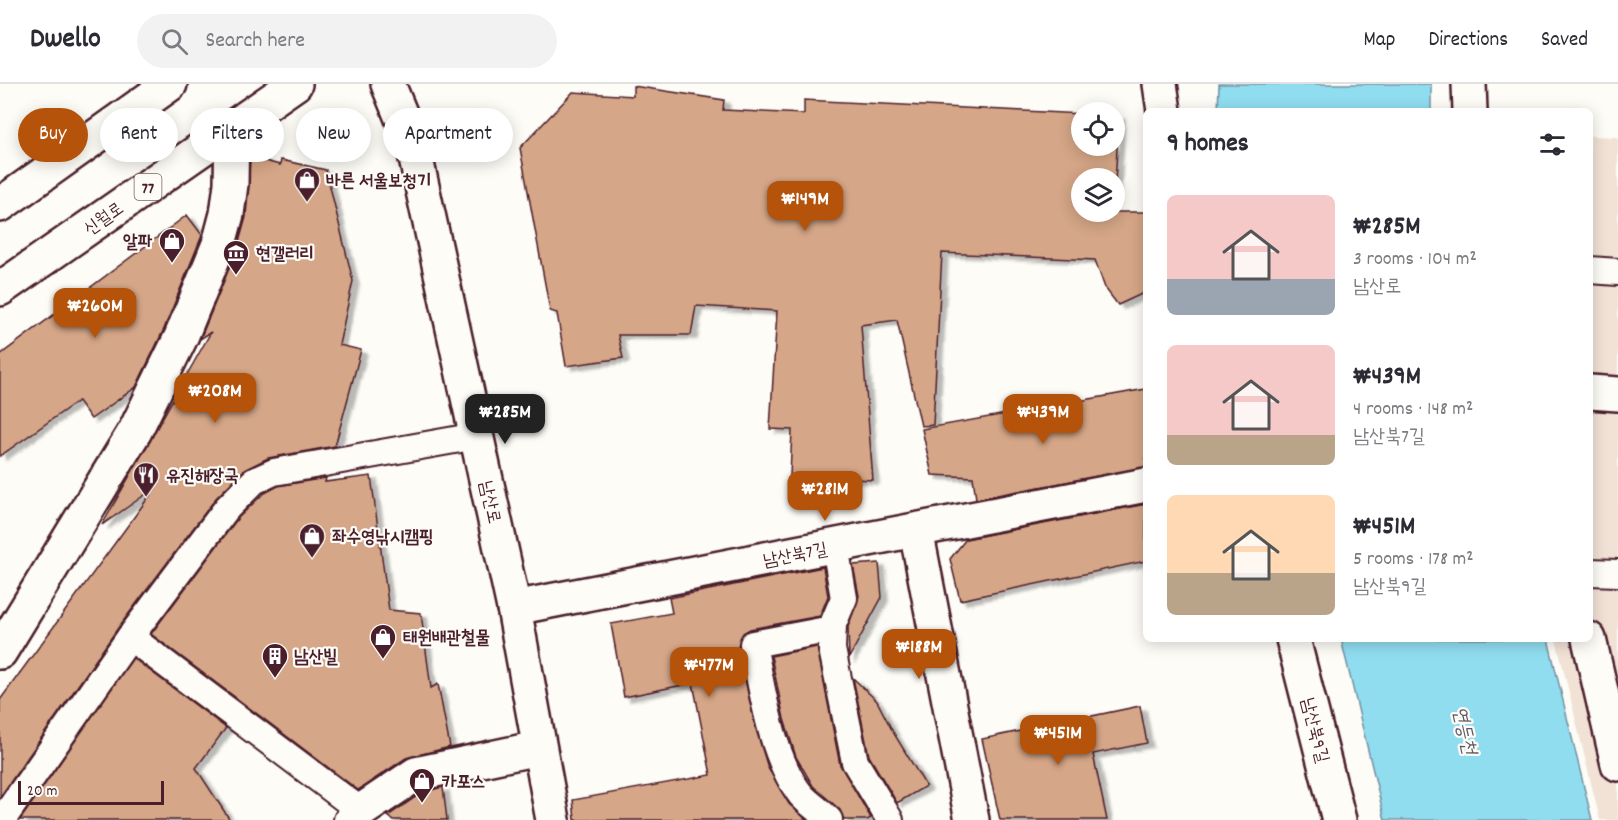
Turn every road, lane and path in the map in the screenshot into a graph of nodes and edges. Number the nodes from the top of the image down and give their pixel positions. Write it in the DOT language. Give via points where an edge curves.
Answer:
graph roads {
  1 [pos="170,84"];
  2 [pos="295,84"];
  3 [pos="388,84"];
  4 [pos="1160,84"];
  5 [pos="1470,84"];
  6 [pos="261,108"];
  7 [pos="1164,108"];
  8 [pos="1470,108"];
  9 [pos="190,158"];
  10 [pos="231,162"];
  11 [pos="0,205"];
  12 [pos="1593,270"];
  13 [pos="1618,272"];
  14 [pos="0,289"];
  15 [pos="1593,392"];
  16 [pos="1618,394"];
  17 [pos="477,436"];
  18 [pos="1143,486"];
  19 [pos="916,530"];
  20 [pos="835,546"];
  21 [pos="1593,572"];
  22 [pos="1618,573"];
  23 [pos="514,608"];
  24 [pos="831,629"];
  25 [pos="130,637"];
  26 [pos="1294,642"];
  27 [pos="1590,642"];
  28 [pos="0,652"];
  29 [pos="538,748"];
  30 [pos="1618,764"];
  31 [pos="354,815"];
  32 [pos="2,820"];
  33 [pos="554,820"];
  34 [pos="829,820"];
  35 [pos="890,820"];
  36 [pos="972,820"];
  37 [pos="1339,820"];
  1 -- 11 [label="street"];
  2 -- 6 [label="street, 신월로 / 77"];
  3 -- 17 [label="street, 남산로" via="413,145"];
  4 -- 7 [label="street"];
  5 -- 8 [label="street"];
  9 -- 14 [label="street, 신월로 / 77"];
  10 -- 28 [label="street" via="219,243 181,337 135,431"];
  12 -- 13 [label="lane"];
  15 -- 16 [label="street"];
  17 -- 23 [label="street, 남산로"];
  17 -- 25 [label="lane" via="274,472 254,481 213,525"];
  18 -- 19 [label="street, 남산북7길"];
  19 -- 20 [label="street, 남산북7길"];
  19 -- 36 [label="street"];
  20 -- 23 [label="street, 남산북7길"];
  20 -- 24 [label="lane" via="844,598"];
  21 -- 22 [label="lane"];
  23 -- 29 [label="street, 남산로"];
  24 -- 34 [label="lane" via="753,645 768,720 788,773 801,795"];
  24 -- 35 [label="lane" via="831,649 855,762"];
  25 -- 31 [label="lane"];
  25 -- 32 [label="lane"];
  26 -- 37 [label="street, 남산북9길"];
  27 -- 30 [label="street"];
  29 -- 31 [label="street" via="416,774"];
  29 -- 33 [label="street, 남산로"];
}
